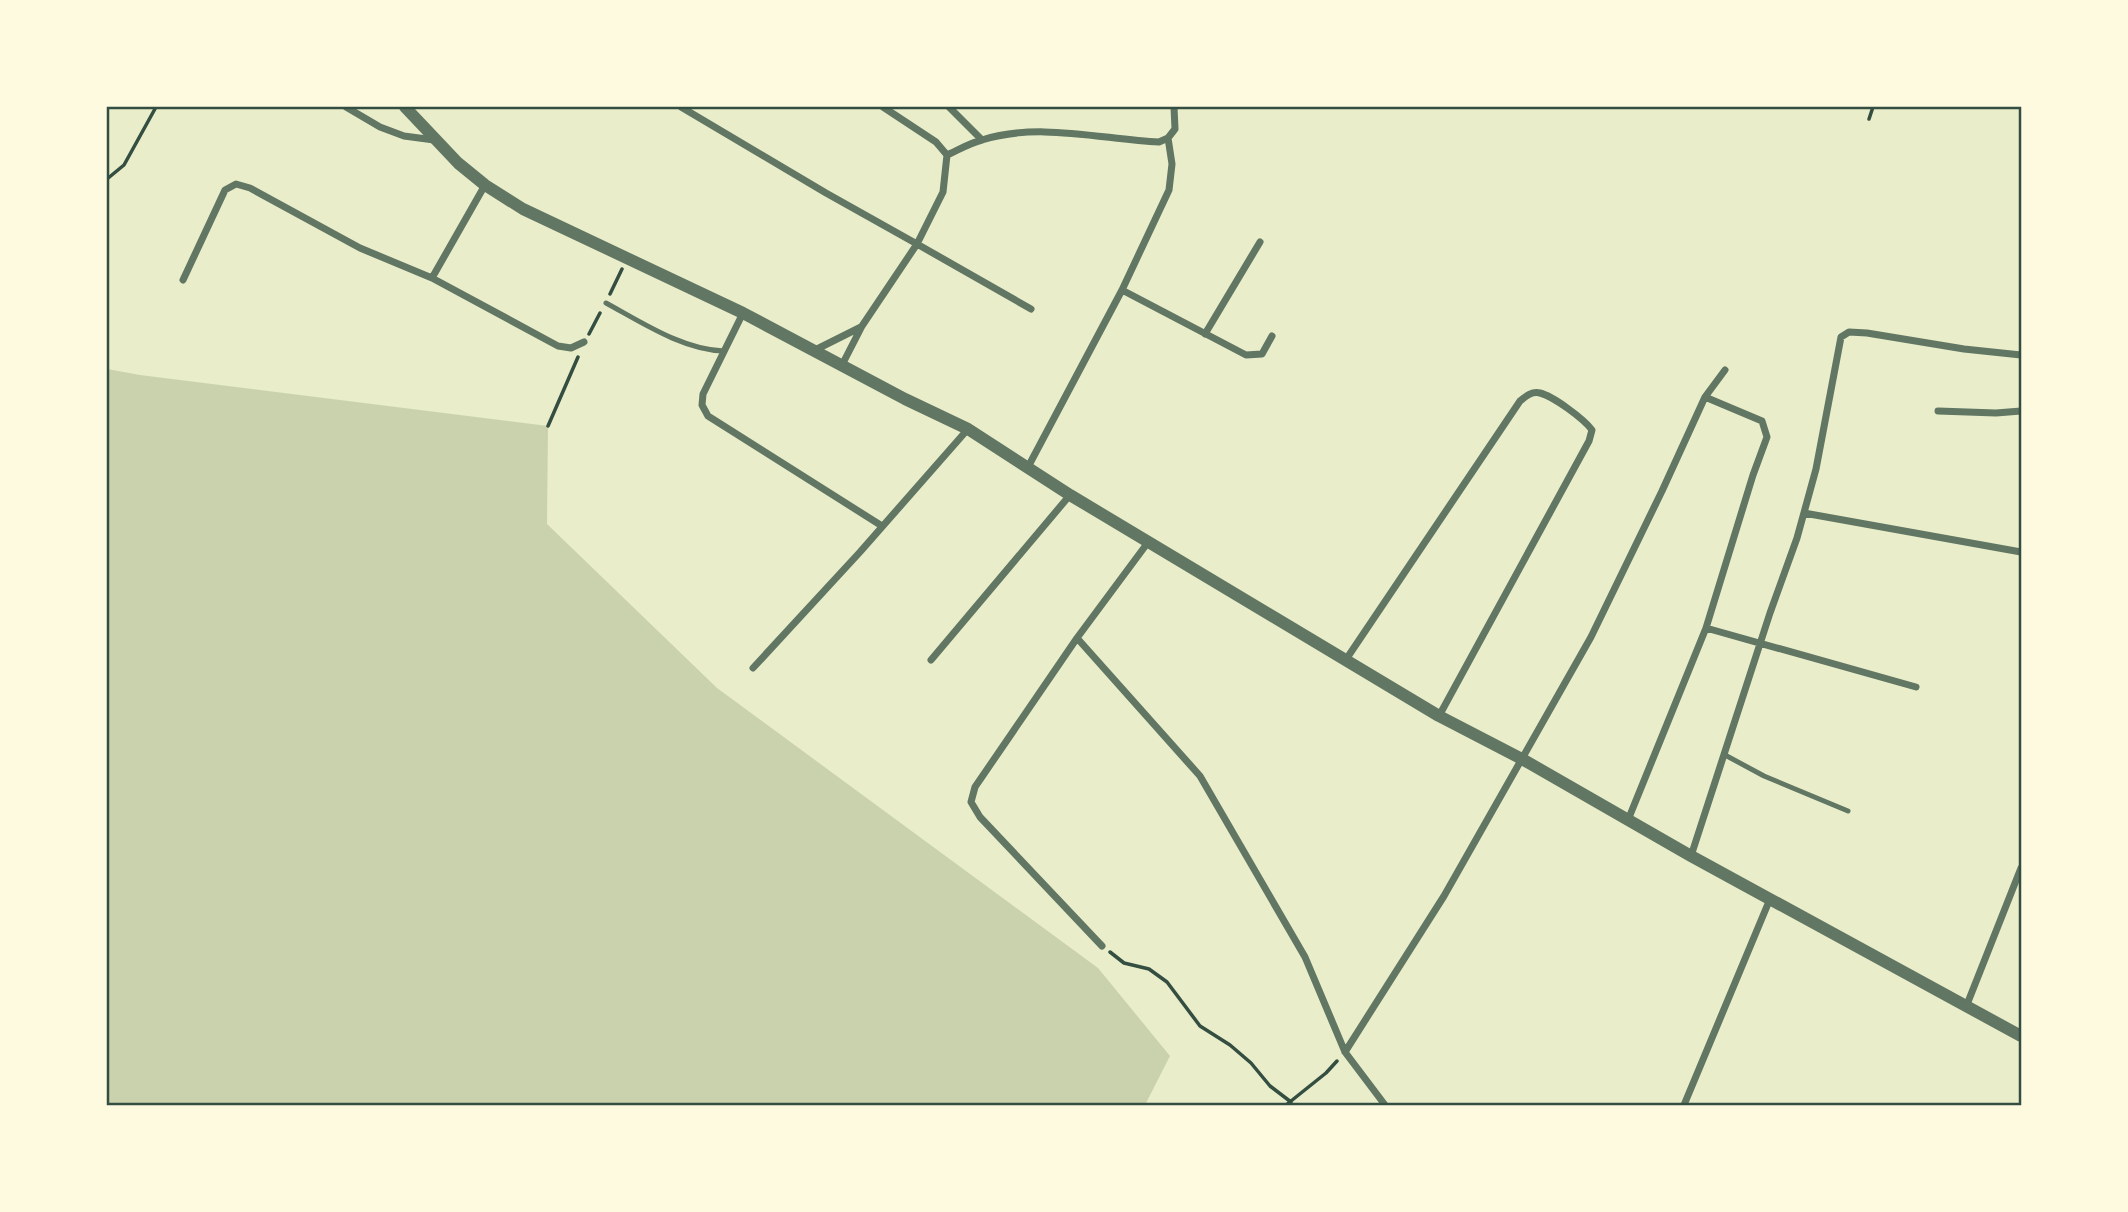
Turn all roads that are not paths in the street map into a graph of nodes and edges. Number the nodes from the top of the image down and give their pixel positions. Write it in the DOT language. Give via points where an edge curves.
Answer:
graph roads {
  1 [pos="346,107"];
  2 [pos="405,107"];
  3 [pos="681,107"];
  4 [pos="883,107"];
  5 [pos="948,107"];
  6 [pos="1174,107"];
  7 [pos="1168,138"];
  8 [pos="435,140"];
  9 [pos="982,140"];
  10 [pos="947,155"];
  11 [pos="485,185"];
  12 [pos="1260,242"];
  13 [pos="917,244"];
  14 [pos="432,278"];
  15 [pos="183,280"];
  16 [pos="1122,290"];
  17 [pos="606,303"];
  18 [pos="1031,309"];
  19 [pos="743,313"];
  20 [pos="862,326"];
  21 [pos="1205,334"];
  22 [pos="1272,336"];
  23 [pos="584,342"];
  24 [pos="815,350"];
  25 [pos="724,351"];
  26 [pos="2021,355"];
  27 [pos="842,365"];
  28 [pos="1725,370"];
  29 [pos="1705,397"];
  30 [pos="1938,411"];
  31 [pos="2021,411"];
  32 [pos="968,429"];
  33 [pos="1028,467"];
  34 [pos="1070,495"];
  35 [pos="1804,513"];
  36 [pos="882,526"];
  37 [pos="1149,540"];
  38 [pos="2021,552"];
  39 [pos="1706,628"];
  40 [pos="1077,638"];
  41 [pos="1760,645"];
  42 [pos="931,660"];
  43 [pos="1345,661"];
  44 [pos="753,668"];
  45 [pos="1916,687"];
  46 [pos="1439,716"];
  47 [pos="1725,755"];
  48 [pos="1522,759"];
  49 [pos="1849,811"];
  50 [pos="1628,820"];
  51 [pos="1691,856"];
  52 [pos="2021,868"];
  53 [pos="2011,894"];
  54 [pos="2021,895"];
  55 [pos="1770,899"];
  56 [pos="1101,946"];
  57 [pos="1966,1006"];
  58 [pos="2021,1036"];
  59 [pos="1345,1052"];
  60 [pos="1385,1105"];
  61 [pos="1684,1105"];
  1 -- 8 [label="street" via="404,136"];
  2 -- 8 [label="street"];
  3 -- 13 [label="street"];
  4 -- 10 [label="street" via="936,142"];
  5 -- 9 [label="street"];
  6 -- 7 [label="street" via="1175,129"];
  7 -- 9 [label="street" via="1159,142 1013,133"];
  7 -- 16 [label="street" via="1169,190"];
  8 -- 11 [label="street"];
  9 -- 10 [label="street"];
  10 -- 13 [label="street" via="943,192"];
  11 -- 14 [label="street"];
  11 -- 19 [label="street" via="523,209"];
  12 -- 21 [label="street"];
  13 -- 18 [label="street"];
  13 -- 20 [label="street"];
  14 -- 15 [label="street" via="360,248 236,184 225,190"];
  14 -- 23 [label="street" via="558,346 571,348"];
  16 -- 21 [label="street"];
  16 -- 33 [label="street"];
  17 -- 25 [label="lane" via="663,333 710,351"];
  19 -- 24 [label="street"];
  19 -- 25 [label="street"];
  20 -- 24 [label="street"];
  20 -- 27 [label="street"];
  21 -- 22 [label="street" via="1246,355 1262,354"];
  24 -- 27 [label="street"];
  25 -- 36 [label="street" via="703,394 702,405 708,415"];
  26 -- 35 [label="street" via="1867,333 1849,332 1841,337"];
  27 -- 32 [label="street"];
  28 -- 29 [label="street"];
  29 -- 39 [label="street" via="1762,421 1767,437"];
  29 -- 48 [label="street" via="1591,637"];
  30 -- 31 [label="street"];
  32 -- 33 [label="street"];
  32 -- 36 [label="street"];
  33 -- 34 [label="street"];
  34 -- 37 [label="street"];
  34 -- 42 [label="street"];
  35 -- 38 [label="street"];
  35 -- 41 [label="street"];
  36 -- 44 [label="street"];
  37 -- 40 [label="street"];
  37 -- 43 [label="street"];
  39 -- 41 [label="street"];
  39 -- 50 [label="street"];
  40 -- 56 [label="street" via="975,787 971,802"];
  40 -- 59 [label="street" via="1200,776 1305,957"];
  41 -- 45 [label="street"];
  41 -- 47 [label="street"];
  43 -- 46 [label="street"];
  43 -- 46 [label="street" via="1520,401 1530,393 1541,393 1584,419 1592,430 1589,441"];
  46 -- 48 [label="street"];
  47 -- 49 [label="lane"];
  47 -- 51 [label="street"];
  48 -- 50 [label="street"];
  48 -- 59 [label="street" via="1444,896"];
  50 -- 51 [label="street"];
  51 -- 55 [label="street"];
  52 -- 53 [label="street"];
  53 -- 54 [label="street"];
  53 -- 57 [label="street"];
  55 -- 57 [label="street"];
  55 -- 61 [label="street"];
  57 -- 58 [label="street"];
  59 -- 60 [label="street"];
}
